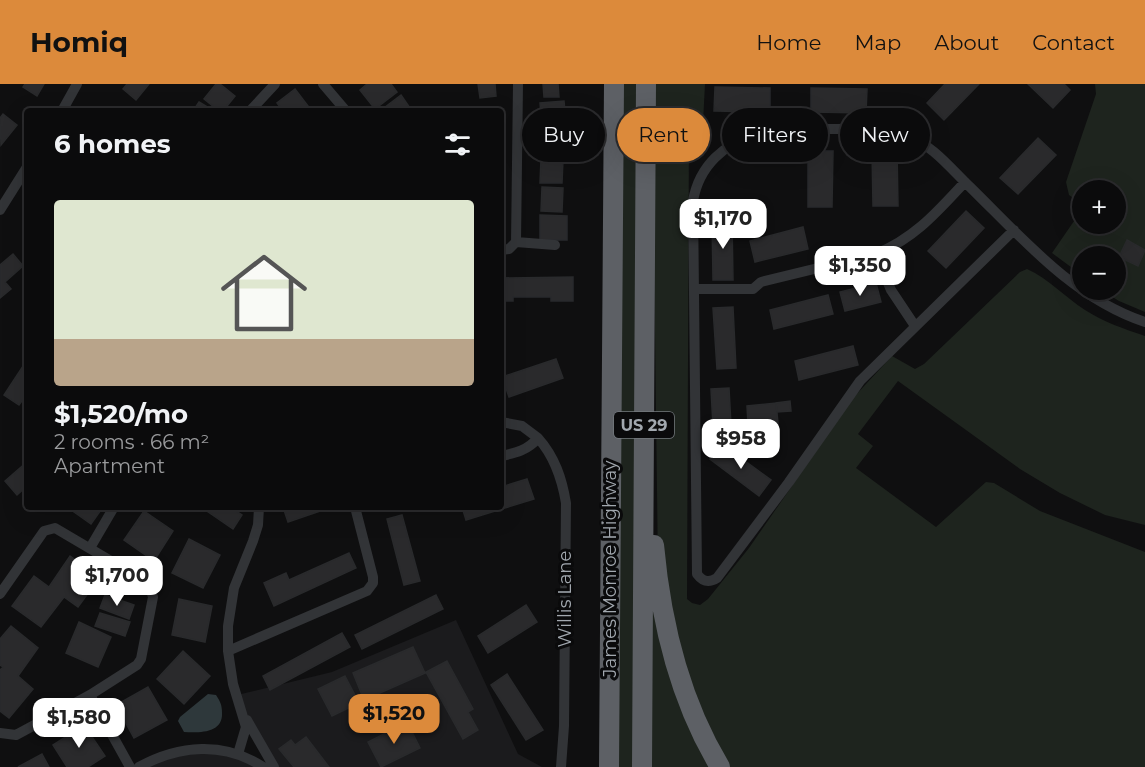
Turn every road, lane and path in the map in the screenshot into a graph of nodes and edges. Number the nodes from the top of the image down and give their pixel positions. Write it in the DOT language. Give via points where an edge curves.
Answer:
graph roads {
  1 [pos="77,84"];
  2 [pos="275,84"];
  3 [pos="323,84"];
  4 [pos="518,84"];
  5 [pos="614,84"];
  6 [pos="646,84"];
  7 [pos="64,108"];
  8 [pos="253,108"];
  9 [pos="343,108"];
  10 [pos="24,172"];
  11 [pos="965,182"];
  12 [pos="0,210"];
  13 [pos="1014,230"];
  14 [pos="516,242"];
  15 [pos="555,245"];
  16 [pos="504,250"];
  17 [pos="876,254"];
  18 [pos="694,289"];
  19 [pos="1145,322"];
  20 [pos="915,326"];
  21 [pos="644,414"];
  22 [pos="504,423"];
  23 [pos="538,438"];
  24 [pos="504,455"];
  25 [pos="112,510"];
  26 [pos="259,510"];
  27 [pos="356,510"];
  28 [pos="90,548"];
  29 [pos="0,594"];
  30 [pos="228,651"];
  31 [pos="90,695"];
  32 [pos="239,704"];
  33 [pos="0,733"];
  34 [pos="238,754"];
  35 [pos="130,767"];
  36 [pos="140,767"];
  37 [pos="263,767"];
  38 [pos="273,767"];
  39 [pos="561,767"];
  40 [pos="608,767"];
  41 [pos="642,767"];
  42 [pos="720,767"];
  1 -- 7 [label="street"];
  2 -- 8 [label="street"];
  3 -- 9 [label="street"];
  4 -- 14 [label="street"];
  5 -- 40 [label="highway, James Monroe Highway / US 29"];
  6 -- 21 [label="highway, James Monroe Highway / US 29"];
  10 -- 12 [label="street"];
  11 -- 13 [label="street"];
  11 -- 17 [label="street" via="922,227"];
  11 -- 18 [label="street" via="924,144 894,131 788,129 754,135 720,153 709,163 695,188"];
  13 -- 19 [label="street" via="1084,292"];
  13 -- 20 [label="street"];
  14 -- 15 [label="street"];
  14 -- 16 [label="street"];
  17 -- 18 [label="street" via="761,282 753,289"];
  17 -- 20 [label="street" via="891,290"];
  18 -- 20 [label="street" via="697,574 706,582 717,578 860,381"];
  21 -- 41 [label="highway, James Monroe Highway / US 29"];
  21 -- 42 [label="highway" via="658,592 665,626 685,694"];
  22 -- 23 [label="street" via="522,426"];
  23 -- 24 [label="street" via="520,452"];
  23 -- 39 [label="street, Willis Lane" via="558,470 566,502"];
  25 -- 28 [label="street"];
  26 -- 30 [label="street" via="253,541 234,588"];
  27 -- 30 [label="street" via="373,577 367,591"];
  28 -- 29 [label="street" via="58,529 49,528"];
  28 -- 31 [label="street" via="145,581 153,597 141,659"];
  30 -- 32 [label="street"];
  31 -- 33 [label="street" via="16,735"];
  31 -- 35 [label="street"];
  32 -- 34 [label="street" via="246,727"];
  32 -- 38 [label="street"];
  34 -- 36 [label="street" via="184,749"];
  34 -- 37 [label="street"];
}
